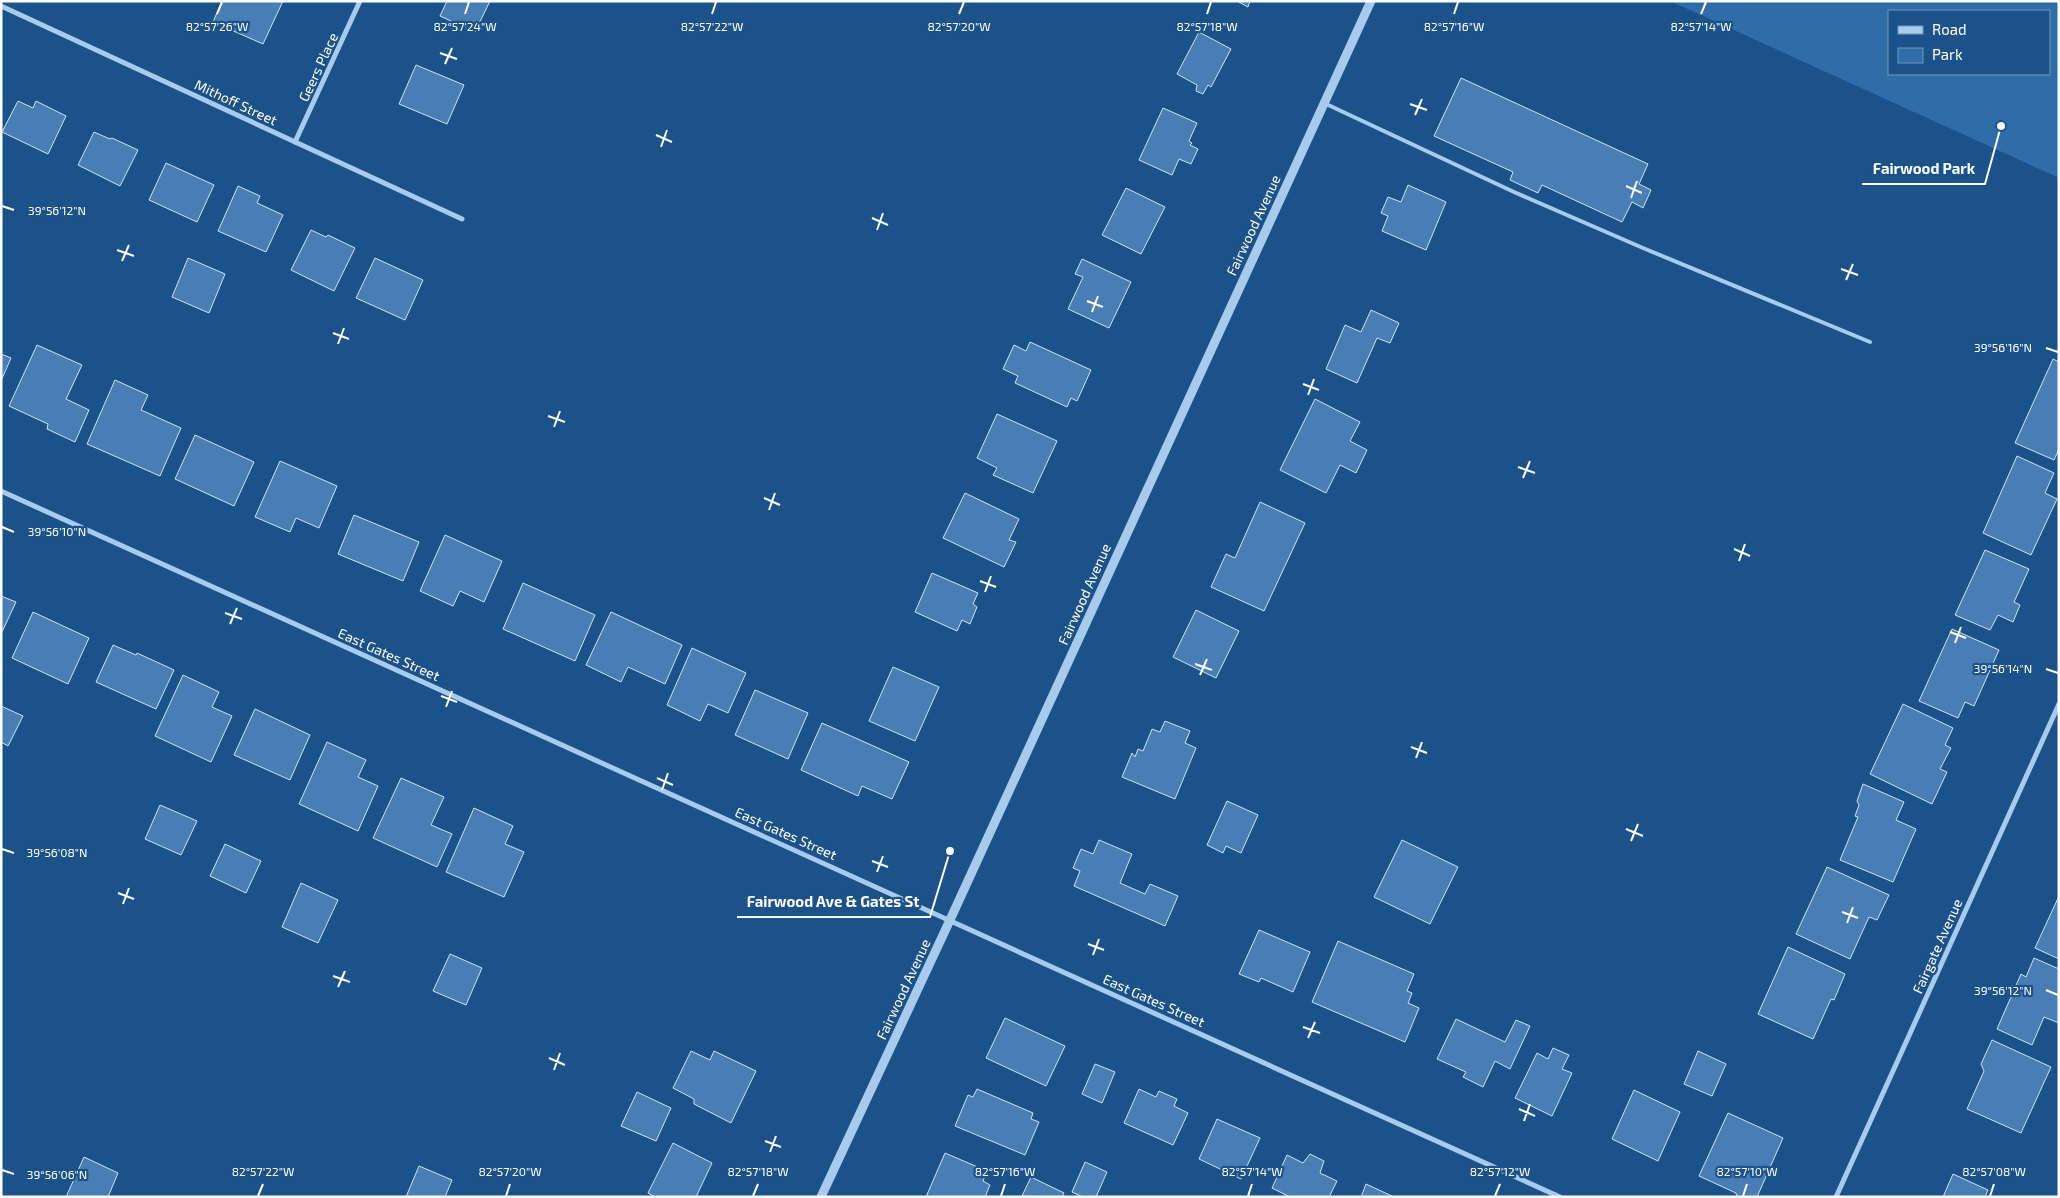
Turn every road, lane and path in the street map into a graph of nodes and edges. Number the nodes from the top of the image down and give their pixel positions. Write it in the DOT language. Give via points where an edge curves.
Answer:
graph roads {
  1 [pos="360,1"];
  2 [pos="1371,1"];
  3 [pos="1,6"];
  4 [pos="1324,103"];
  5 [pos="295,142"];
  6 [pos="462,219"];
  7 [pos="1870,342"];
  8 [pos="1,491"];
  9 [pos="2059,704"];
  10 [pos="950,920"];
  11 [pos="821,1197"];
  12 [pos="1560,1197"];
  13 [pos="1836,1197"];
  1 -- 5 [label="street, Geers Place"];
  2 -- 4 [label="street, Fairwood Avenue"];
  3 -- 5 [label="street, Mithoff Street"];
  4 -- 7 [label="lane" via="1600,230"];
  4 -- 10 [label="street, Fairwood Avenue"];
  5 -- 6 [label="street, Mithoff Street"];
  8 -- 10 [label="street, East Gates Street"];
  9 -- 13 [label="street, Fairgate Avenue"];
  10 -- 11 [label="street, Fairwood Avenue"];
  10 -- 12 [label="street, East Gates Street"];
}
